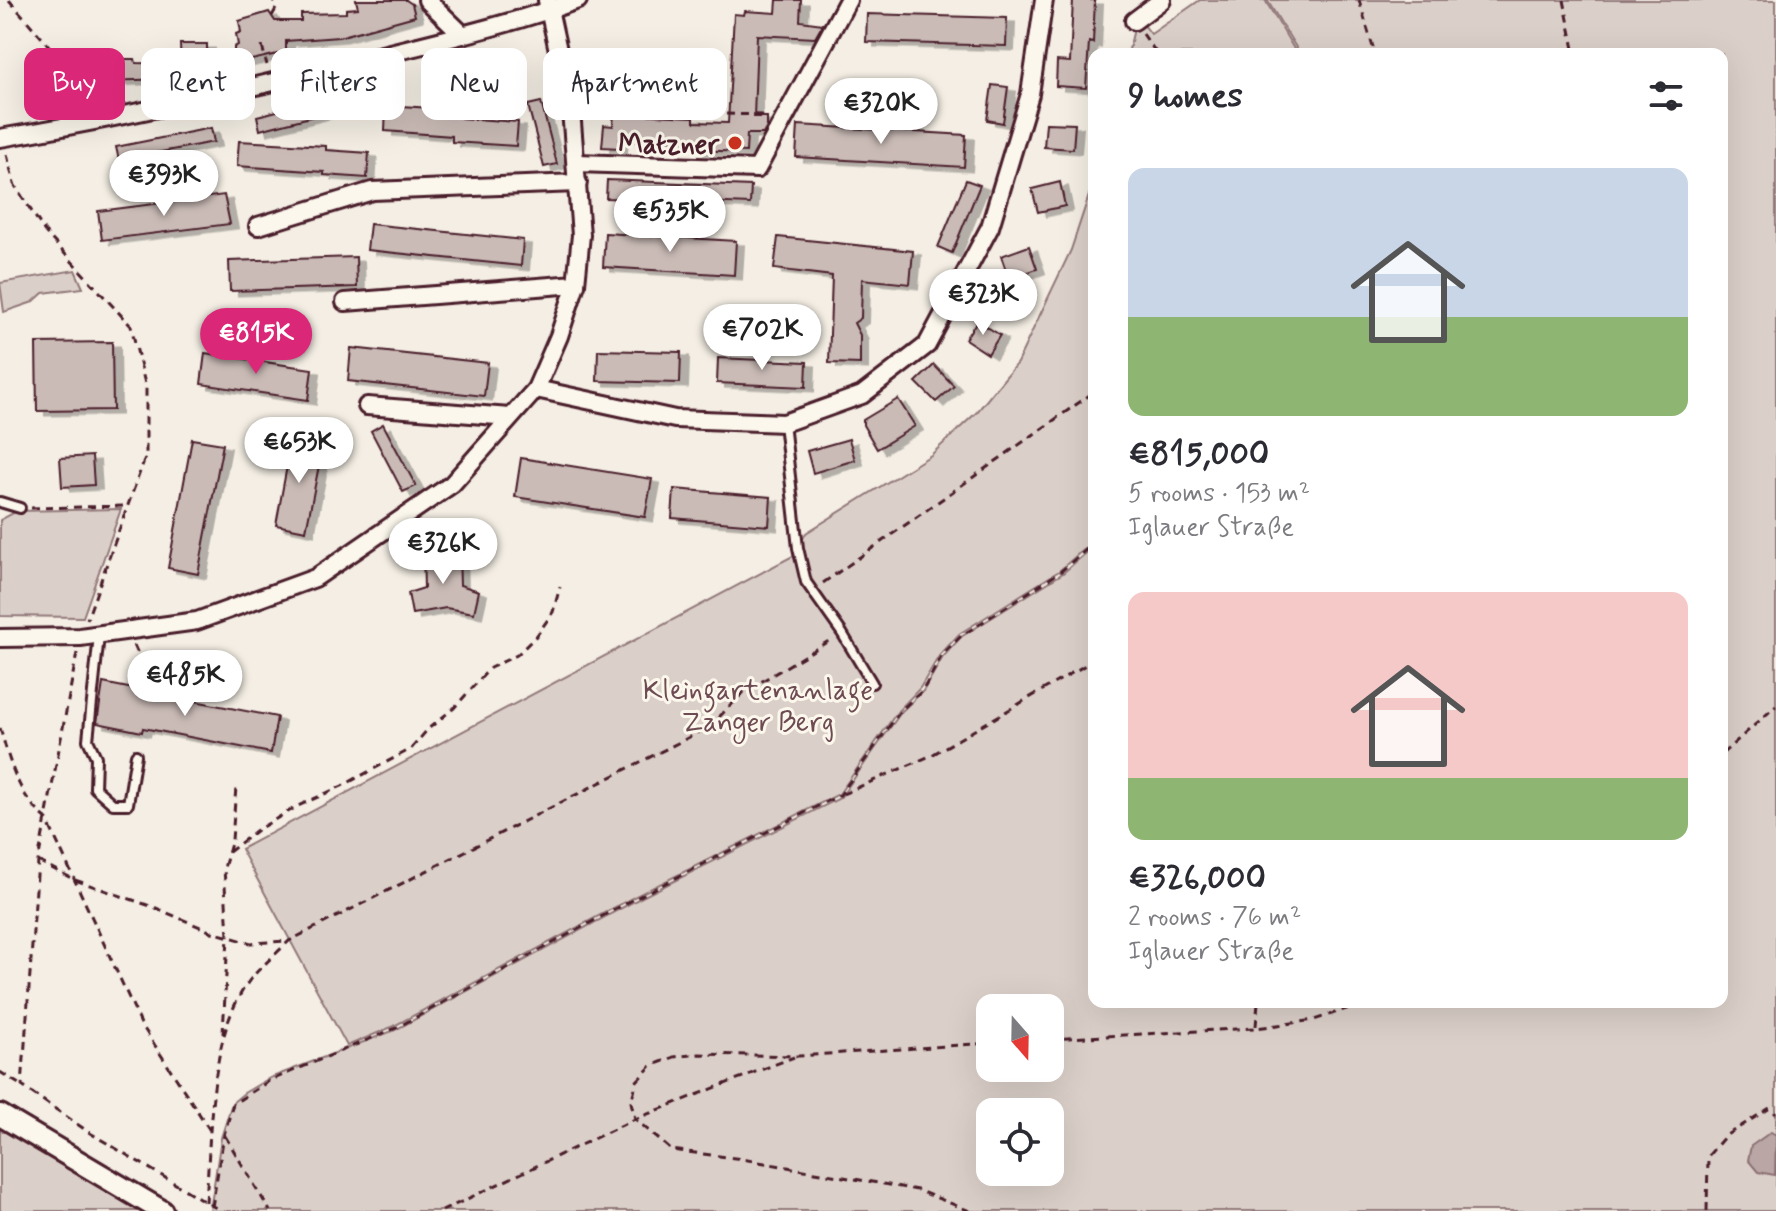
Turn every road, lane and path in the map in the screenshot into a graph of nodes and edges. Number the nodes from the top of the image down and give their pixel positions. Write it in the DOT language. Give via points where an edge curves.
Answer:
graph roads {
  1 [pos="9,0"];
  2 [pos="273,0"];
  3 [pos="427,0"];
  4 [pos="578,0"];
  5 [pos="848,0"];
  6 [pos="1044,0"];
  7 [pos="1162,0"];
  8 [pos="1359,0"];
  9 [pos="1564,0"];
  10 [pos="548,5"];
  11 [pos="272,16"];
  12 [pos="1134,21"];
  13 [pos="463,35"];
  14 [pos="262,46"];
  15 [pos="557,48"];
  16 [pos="1153,48"];
  17 [pos="1373,48"];
  18 [pos="1574,48"];
  19 [pos="405,49"];
  20 [pos="271,82"];
  21 [pos="727,114"];
  22 [pos="786,115"];
  23 [pos="572,120"];
  24 [pos="78,125"];
  25 [pos="1,138"];
  26 [pos="577,163"];
  27 [pos="578,183"];
  28 [pos="258,226"];
  29 [pos="576,284"];
  30 [pos="345,302"];
  31 [pos="536,389"];
  32 [pos="1088,396"];
  33 [pos="367,406"];
  34 [pos="510,417"];
  35 [pos="784,423"];
  36 [pos="0,502"];
  37 [pos="128,506"];
  38 [pos="20,508"];
  39 [pos="1088,548"];
  40 [pos="560,587"];
  41 [pos="812,591"];
  42 [pos="127,630"];
  43 [pos="842,633"];
  44 [pos="99,634"];
  45 [pos="80,637"];
  46 [pos="0,638"];
  47 [pos="1088,664"];
  48 [pos="872,683"];
  49 [pos="154,689"];
  50 [pos="1776,706"];
  51 [pos="0,728"];
  52 [pos="2,743"];
  53 [pos="1728,749"];
  54 [pos="136,755"];
  55 [pos="236,787"];
  56 [pos="840,795"];
  57 [pos="46,818"];
  58 [pos="229,852"];
  59 [pos="38,861"];
  60 [pos="75,880"];
  61 [pos="228,936"];
  62 [pos="289,941"];
  63 [pos="1258,1008"];
  64 [pos="1349,1008"];
  65 [pos="1256,1028"];
  66 [pos="223,1037"];
  67 [pos="1064,1038"];
  68 [pos="976,1044"];
  69 [pos="799,1056"];
  70 [pos="0,1072"];
  71 [pos="22,1086"];
  72 [pos="1776,1114"];
  73 [pos="0,1115"];
  74 [pos="635,1119"];
  75 [pos="211,1132"];
  76 [pos="224,1135"];
  77 [pos="206,1202"];
  78 [pos="212,1207"];
  79 [pos="162,1211"];
  80 [pos="221,1211"];
  81 [pos="270,1211"];
  82 [pos="442,1211"];
  83 [pos="970,1211"];
  84 [pos="1707,1211"];
  1 -- 24 [label="path" via="49,46"];
  2 -- 11 [label="path"];
  3 -- 13 [label="street"];
  4 -- 10 [label="street"];
  5 -- 22 [label="street"];
  6 -- 35 [label="street" via="1030,94 990,227 927,345 862,395"];
  7 -- 12 [label="street"];
  8 -- 17 [label="path"];
  9 -- 18 [label="path"];
  10 -- 13 [label="street"];
  10 -- 15 [label="street"];
  12 -- 16 [label="path"];
  13 -- 19 [label="street"];
  14 -- 20 [label="path"];
  20 -- 24 [label="street"];
  21 -- 22 [label="path"];
  22 -- 26 [label="street" via="757,169"];
  23 -- 26 [label="street"];
  24 -- 25 [label="street"];
  25 -- 37 [label="path" via="14,184 45,232 131,326 146,388 146,455"];
  26 -- 27 [label="street"];
  27 -- 28 [label="street" via="372,191"];
  27 -- 29 [label="street" via="581,235"];
  29 -- 30 [label="street"];
  29 -- 31 [label="street"];
  31 -- 34 [label="street"];
  31 -- 35 [label="street" via="675,419"];
  32 -- 41 [label="path"];
  33 -- 34 [label="street"];
  34 -- 42 [label="street" via="452,484 315,578 197,621"];
  35 -- 41 [label="lane" via="798,548"];
  36 -- 38 [label="lane"];
  37 -- 38 [label="path"];
  37 -- 45 [label="path"];
  39 -- 56 [label="path" via="961,636"];
  40 -- 58 [label="path" via="553,612 537,635 517,655 490,668 411,749 298,806"];
  41 -- 43 [label="lane"];
  42 -- 44 [label="street"];
  42 -- 49 [label="path"];
  43 -- 48 [label="lane"];
  43 -- 62 [label="path" via="744,692 709,727"];
  44 -- 45 [label="street"];
  44 -- 54 [label="lane" via="88,740 96,757 95,788 113,804 128,804"];
  45 -- 46 [label="street"];
  45 -- 57 [label="path"];
  47 -- 56 [label="path" via="930,756"];
  50 -- 53 [label="path"];
  51 -- 52 [label="path"];
  52 -- 57 [label="path" via="23,790"];
  55 -- 58 [label="path"];
  56 -- 76 [label="path" via="396,1028 269,1081 233,1104"];
  57 -- 59 [label="path"];
  57 -- 60 [label="path"];
  58 -- 61 [label="path" via="224,868"];
  59 -- 60 [label="path"];
  59 -- 71 [label="path"];
  60 -- 61 [label="path"];
  60 -- 75 [label="path" via="141,1024"];
  61 -- 62 [label="path" via="251,943"];
  61 -- 66 [label="path"];
  62 -- 66 [label="path" via="252,978"];
  63 -- 65 [label="path"];
  64 -- 65 [label="path" via="1314,1020"];
  65 -- 67 [label="path"];
  66 -- 75 [label="path"];
  68 -- 69 [label="path"];
  69 -- 74 [label="path"];
  69 -- 74 [label="path" via="674,1057 651,1066 637,1081 631,1102"];
  70 -- 71 [label="path"];
  71 -- 77 [label="path"];
  72 -- 84 [label="path" via="1770,1108 1725,1136 1708,1156"];
  73 -- 79 [label="street"];
  74 -- 82 [label="path"];
  74 -- 83 [label="path" via="671,1150 917,1190"];
  75 -- 77 [label="path"];
  76 -- 78 [label="path"];
  76 -- 81 [label="path"];
  77 -- 78 [label="path"];
  78 -- 80 [label="path"];
}
